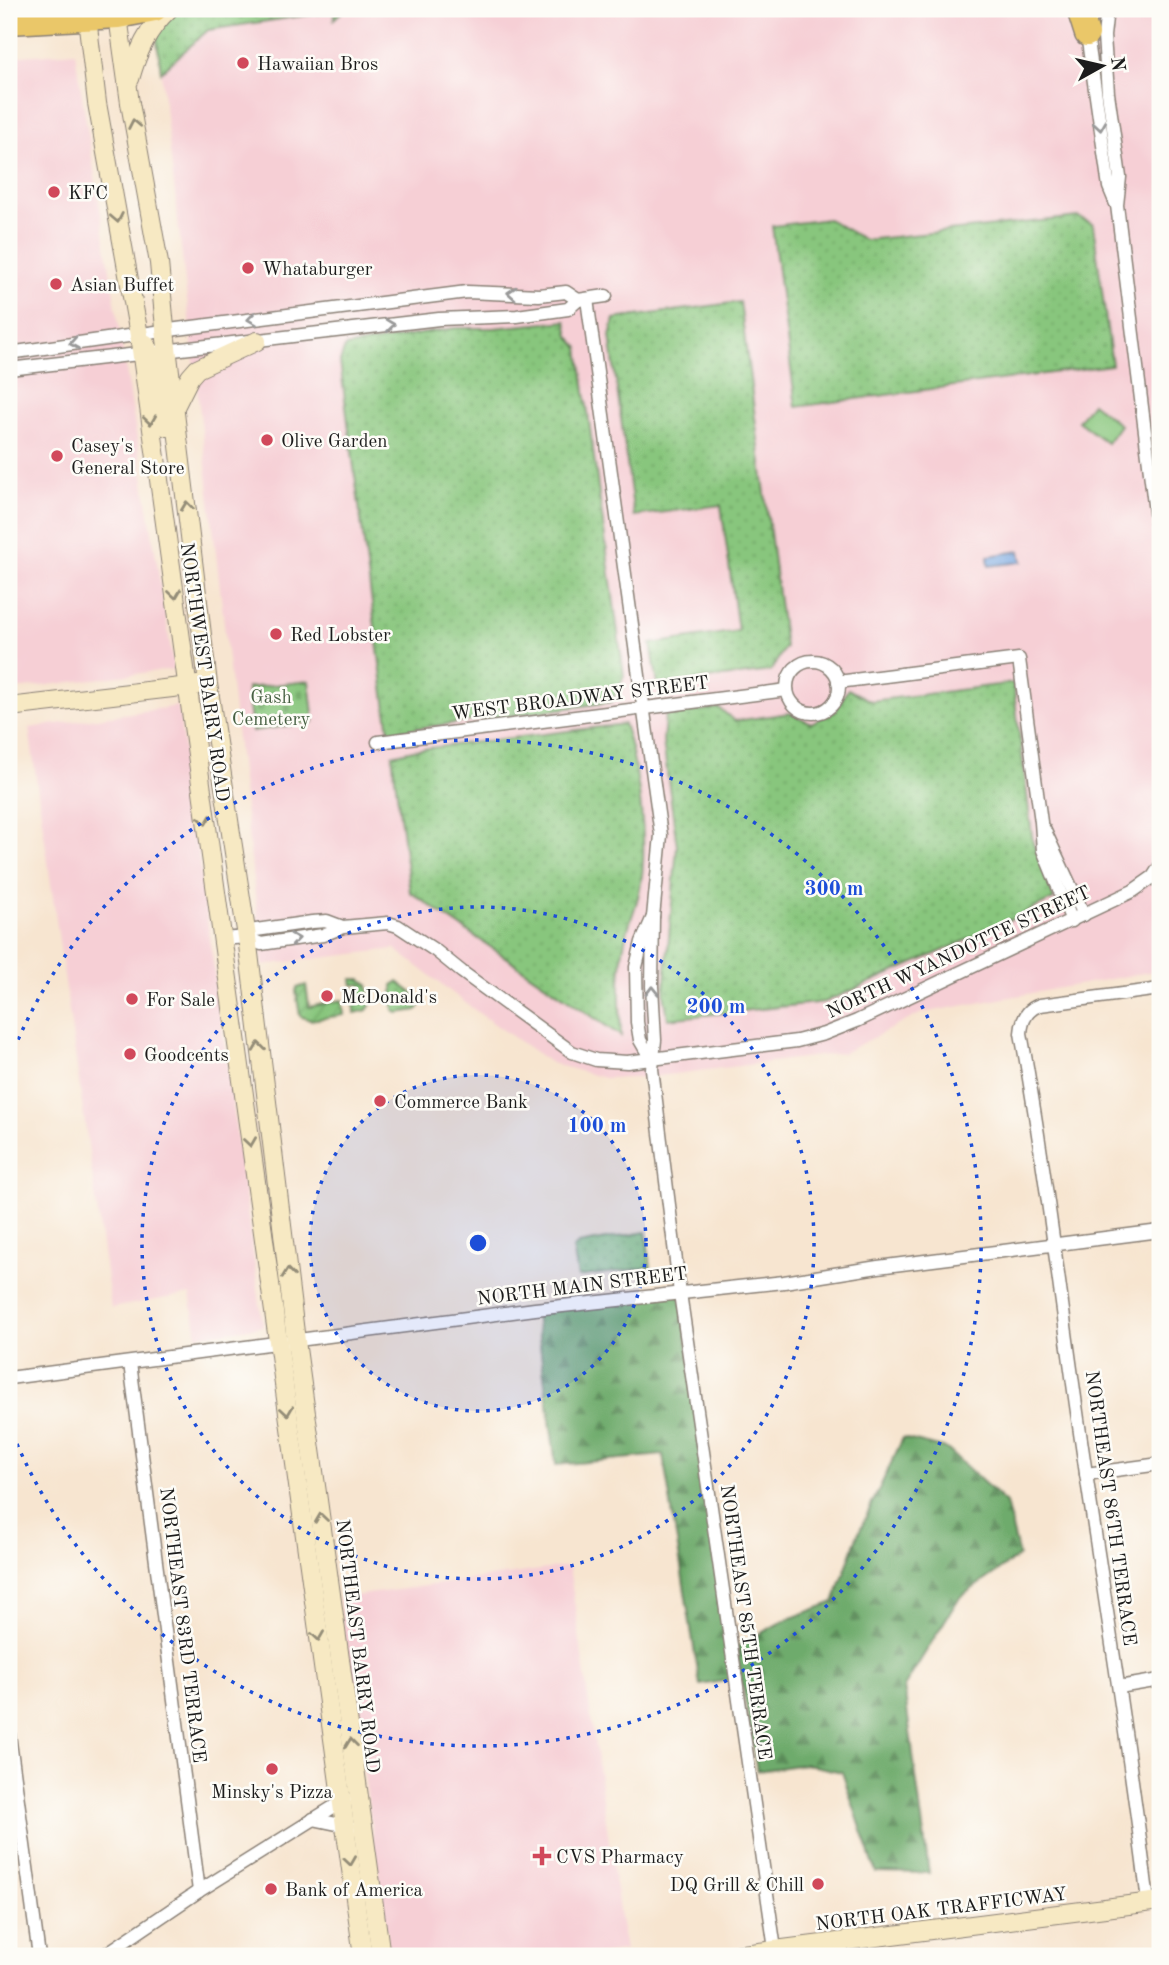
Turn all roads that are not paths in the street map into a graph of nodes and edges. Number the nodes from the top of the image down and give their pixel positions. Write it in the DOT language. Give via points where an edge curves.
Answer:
graph roads {
  1 [pos="155,9"];
  2 [pos="169,9"];
  3 [pos="1079,9"];
  4 [pos="1093,9"];
  5 [pos="1107,9"];
  6 [pos="117,12"];
  7 [pos="87,14"];
  8 [pos="9,22"];
  9 [pos="1095,35"];
  10 [pos="128,86"];
  11 [pos="606,296"];
  12 [pos="583,300"];
  13 [pos="257,341"];
  14 [pos="152,344"];
  15 [pos="9,353"];
  16 [pos="9,369"];
  17 [pos="175,407"];
  18 [pos="183,469"];
  19 [pos="1160,552"];
  20 [pos="838,682"];
  21 [pos="208,684"];
  22 [pos="188,686"];
  23 [pos="787,690"];
  24 [pos="9,707"];
  25 [pos="645,709"];
  26 [pos="378,742"];
  27 [pos="1160,866"];
  28 [pos="1078,918"];
  29 [pos="247,937"];
  30 [pos="222,939"];
  31 [pos="1160,989"];
  32 [pos="651,1059"];
  33 [pos="1160,1231"];
  34 [pos="1054,1244"];
  35 [pos="680,1293"];
  36 [pos="296,1341"];
  37 [pos="278,1343"];
  38 [pos="130,1363"];
  39 [pos="9,1378"];
  40 [pos="1160,1464"];
  41 [pos="1086,1474"];
  42 [pos="1160,1680"];
  43 [pos="1119,1687"];
  44 [pos="9,1734"];
  45 [pos="349,1797"];
  46 [pos="313,1819"];
  47 [pos="345,1825"];
  48 [pos="363,1832"];
  49 [pos="199,1891"];
  50 [pos="1154,1902"];
  51 [pos="775,1953"];
  52 [pos="39,1956"];
  53 [pos="103,1956"];
  54 [pos="363,1956"];
  55 [pos="381,1956"];
  56 [pos="727,1956"];
  1 -- 6 [label="highway"];
  2 -- 10 [label="main road" via="145,36"];
  3 -- 9 [label="highway"];
  4 -- 9 [label="street"];
  5 -- 9 [label="street"];
  6 -- 7 [label="highway"];
  6 -- 10 [label="main road, NORTHWEST BARRY ROAD"];
  7 -- 8 [label="highway"];
  7 -- 14 [label="main road, NORTHWEST BARRY ROAD, one-way" via="95,89"];
  9 -- 19 [label="street" via="1109,187 1117,205"];
  14 -- 10 [label="main road, NORTHWEST BARRY ROAD, one-way" via="159,264"];
  11 -- 12 [label="street"];
  13 -- 12 [label="street, one-way" via="439,319 530,314 568,309"];
  12 -- 14 [label="street, one-way" via="566,292 467,292 320,310"];
  12 -- 25 [label="street, NORTHEAST 85TH TERRACE"];
  13 -- 14 [label="street"];
  13 -- 17 [label="main road" via="197,369"];
  14 -- 15 [label="street, one-way"];
  14 -- 16 [label="street"];
  14 -- 17 [label="main road, NORTHWEST BARRY ROAD"];
  14 -- 18 [label="main road" via="171,446"];
  14 -- 22 [label="main road, NORTHWEST BARRY ROAD, one-way"];
  17 -- 18 [label="main road, NORTHWEST BARRY ROAD"];
  21 -- 18 [label="main road, NORTHWEST BARRY ROAD, one-way"];
  20 -- 23 [label="street" via="825,664 809,661 790,673"];
  20 -- 23 [label="street" via="834,702 817,713 797,708"];
  20 -- 28 [label="street" via="1019,659 1043,850"];
  21 -- 22 [label="main road"];
  21 -- 29 [label="main road, NORTHWEST BARRY ROAD"];
  22 -- 24 [label="main road"];
  22 -- 30 [label="main road, NORTHWEST BARRY ROAD, one-way"];
  23 -- 25 [label="street, WEST BROADWAY STREET"];
  25 -- 26 [label="street, WEST BROADWAY STREET"];
  25 -- 32 [label="street, NORTHEAST 85TH TERRACE" via="661,835 653,917 655,1040"];
  27 -- 28 [label="street, NORTH WYANDOTTE STREET" via="1133,891"];
  28 -- 32 [label="street, NORTH WYANDOTTE STREET" via="824,1034"];
  29 -- 30 [label="street, NORTH WYANDOTTE STREET"];
  29 -- 32 [label="street, NORTH WYANDOTTE STREET" via="261,944 323,935 343,927 398,926 572,1052 596,1060"];
  36 -- 29 [label="main road, NORTHWEST BARRY ROAD, one-way"];
  30 -- 37 [label="main road, NORTHWEST BARRY ROAD, one-way"];
  31 -- 34 [label="street, NORTHEAST 86TH TERRACE" via="1048,1003 1032,1007 1026,1015 1021,1033"];
  32 -- 35 [label="street, NORTHEAST 85TH TERRACE"];
  33 -- 34 [label="street, NORTH MAIN STREET"];
  34 -- 35 [label="street, NORTH MAIN STREET"];
  34 -- 41 [label="street, NORTHEAST 86TH TERRACE"];
  35 -- 36 [label="street, NORTH MAIN STREET"];
  35 -- 51 [label="street, NORTHEAST 85TH TERRACE"];
  36 -- 37 [label="street, NORTH MAIN STREET"];
  45 -- 36 [label="main road, NORTHEAST BARRY ROAD, one-way"];
  37 -- 38 [label="street, NORTH MAIN STREET"];
  37 -- 45 [label="main road, NORTHEAST BARRY ROAD, one-way"];
  38 -- 39 [label="street, NORTH MAIN STREET"];
  38 -- 49 [label="street, NORTHEAST 83RD TERRACE"];
  40 -- 41 [label="street"];
  41 -- 43 [label="street, NORTHEAST 86TH TERRACE"];
  42 -- 43 [label="street"];
  43 -- 50 [label="street, NORTHEAST 86TH TERRACE"];
  44 -- 52 [label="street"];
  45 -- 46 [label="street"];
  45 -- 47 [label="main road, NORTHEAST BARRY ROAD"];
  45 -- 48 [label="main road, NORTHEAST BARRY ROAD"];
  46 -- 47 [label="street"];
  46 -- 49 [label="street"];
  47 -- 48 [label="street"];
  47 -- 54 [label="main road, NORTHEAST BARRY ROAD, one-way"];
  48 -- 55 [label="main road, NORTHEAST BARRY ROAD"];
  49 -- 53 [label="street"];
  50 -- 51 [label="main road, NORTH OAK TRAFFICWAY"];
  51 -- 56 [label="main road, NORTH OAK TRAFFICWAY"];
}
